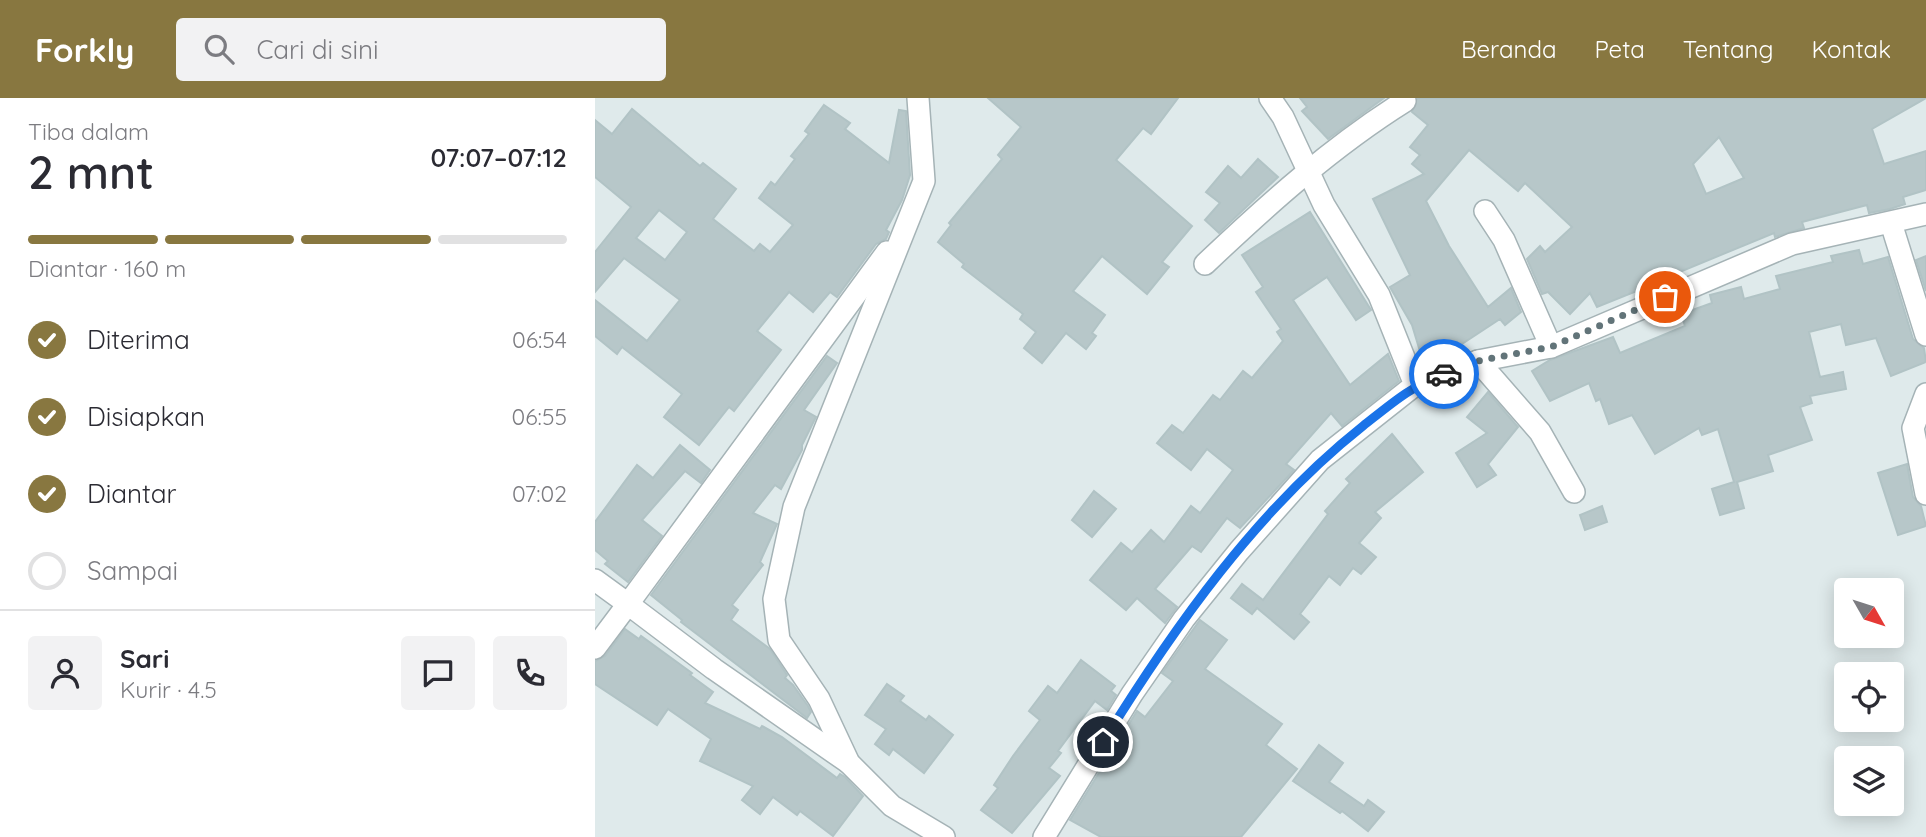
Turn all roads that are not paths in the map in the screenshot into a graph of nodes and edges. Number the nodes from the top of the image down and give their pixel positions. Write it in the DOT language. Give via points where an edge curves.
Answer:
graph roads {
  1 [pos="918,98"];
  2 [pos="1269,98"];
  3 [pos="1405,101"];
  4 [pos="1309,174"];
  5 [pos="1485,211"];
  6 [pos="1926,214"];
  7 [pos="1891,223"];
  8 [pos="905,226"];
  9 [pos="1205,264"];
  10 [pos="1926,335"];
  11 [pos="1551,347"];
  12 [pos="1478,361"];
  13 [pos="1415,385"];
  14 [pos="1926,394"];
  15 [pos="1574,492"];
  16 [pos="1926,494"];
  17 [pos="595,580"];
  18 [pos="628,604"];
  19 [pos="595,648"];
  20 [pos="849,763"];
  21 [pos="893,806"];
  22 [pos="909,837"];
  23 [pos="944,837"];
  24 [pos="1044,837"];
  1 -- 8 [label="street" via="924,181"];
  2 -- 4 [label="street" via="1283,117"];
  3 -- 4 [label="street"];
  4 -- 9 [label="street" via="1265,207"];
  4 -- 13 [label="street" via="1379,295"];
  5 -- 11 [label="street" via="1504,240"];
  6 -- 7 [label="street"];
  7 -- 10 [label="street"];
  7 -- 11 [label="street" via="1792,244"];
  8 -- 18 [label="street"];
  8 -- 20 [label="street" via="794,507 774,600 779,640 819,699"];
  11 -- 12 [label="street"];
  12 -- 13 [label="street"];
  12 -- 15 [label="street" via="1540,432"];
  13 -- 24 [label="street" via="1320,460 1239,551 1132,694"];
  14 -- 16 [label="street" via="1913,428"];
  17 -- 18 [label="street"];
  18 -- 19 [label="street"];
  18 -- 20 [label="street"];
  20 -- 21 [label="street"];
  21 -- 22 [label="street"];
  21 -- 23 [label="street"];
}
